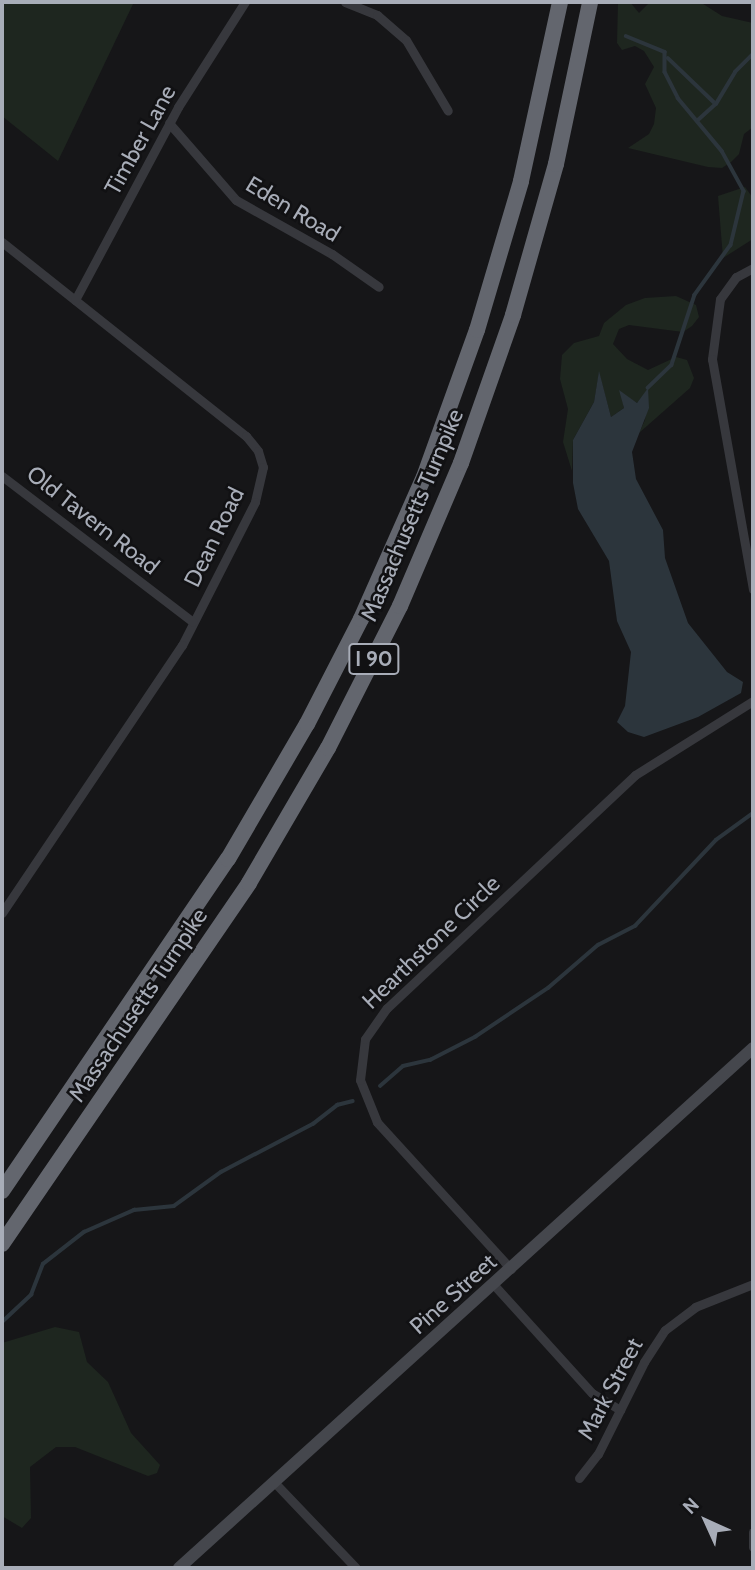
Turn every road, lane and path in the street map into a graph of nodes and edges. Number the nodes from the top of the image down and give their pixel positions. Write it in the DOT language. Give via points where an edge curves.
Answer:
graph roads {
  1 [pos="245,2"];
  2 [pos="345,2"];
  3 [pos="560,2"];
  4 [pos="590,2"];
  5 [pos="448,111"];
  6 [pos="169,123"];
  7 [pos="2,242"];
  8 [pos="753,268"];
  9 [pos="379,287"];
  10 [pos="75,300"];
  11 [pos="2,476"];
  12 [pos="753,589"];
  13 [pos="193,622"];
  14 [pos="753,701"];
  15 [pos="2,913"];
  16 [pos="753,1048"];
  17 [pos="2,1191"];
  18 [pos="2,1244"];
  19 [pos="511,1269"];
  20 [pos="753,1284"];
  21 [pos="494,1285"];
  22 [pos="620,1410"];
  23 [pos="579,1478"];
  24 [pos="275,1483"];
  25 [pos="753,1532"];
  26 [pos="753,1547"];
  27 [pos="179,1568"];
  28 [pos="356,1568"];
  1 -- 6 [label="street, Timber Lane"];
  2 -- 5 [label="street" via="377,15 406,40"];
  3 -- 17 [label="highway, Massachusetts Turnpike / I 90" via="531,143 485,306 424,477 372,596 307,724 228,859"];
  4 -- 18 [label="highway, Massachusetts Turnpike / I 90" via="556,164 513,315 447,499 394,618 322,759 248,883"];
  6 -- 9 [label="street, Eden Road" via="236,200 332,254"];
  6 -- 10 [label="street, Timber Lane"];
  7 -- 10 [label="street, Dean Road"];
  8 -- 12 [label="street" via="736,277 720,299 712,359"];
  10 -- 13 [label="street, Dean Road" via="246,436 262,459 262,484 255,502"];
  11 -- 13 [label="street, Old Tavern Road"];
  13 -- 15 [label="street, Dean Road" via="162,676"];
  14 -- 19 [label="street, Hearthstone Circle" via="635,775 387,1008 365,1039 360,1080 374,1116"];
  16 -- 19 [label="main road, Pine Street"];
  19 -- 21 [label="main road, Pine Street"];
  20 -- 22 [label="street, Mark Street" via="707,1301 674,1322 650,1349"];
  21 -- 22 [label="street" via="593,1393"];
  21 -- 24 [label="main road, Pine Street"];
  22 -- 23 [label="street, Mark Street" via="593,1463"];
  24 -- 27 [label="main road, Pine Street"];
  24 -- 28 [label="street"];
  25 -- 26 [label="street"];
}
